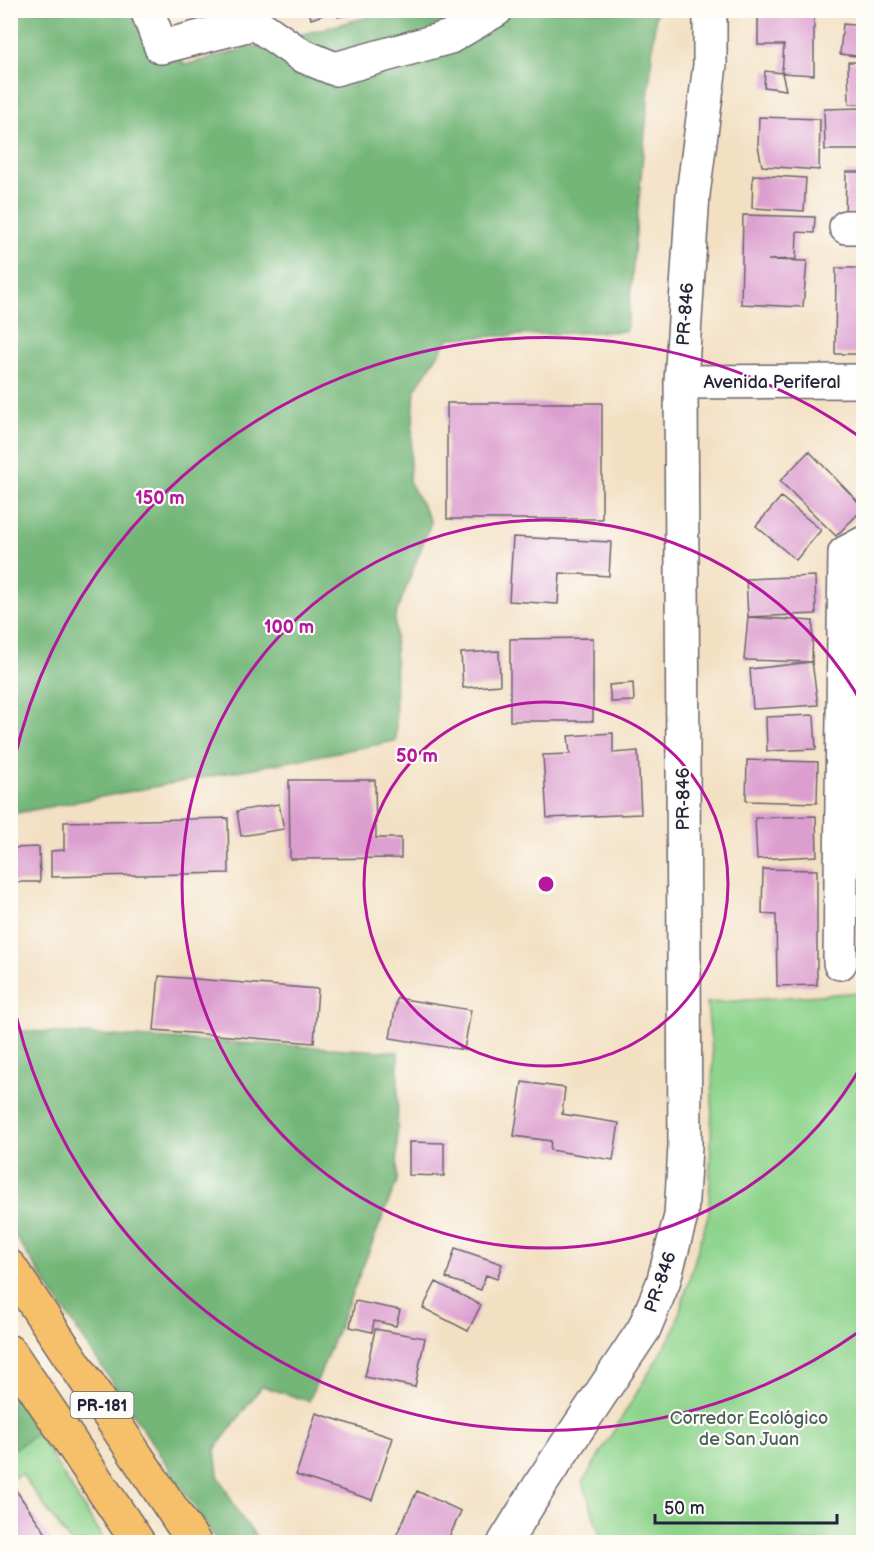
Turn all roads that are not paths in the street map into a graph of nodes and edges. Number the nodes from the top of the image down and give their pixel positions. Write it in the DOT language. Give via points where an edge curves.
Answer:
graph roads {
  1 [pos="147,10"];
  2 [pos="496,10"];
  3 [pos="710,10"];
  4 [pos="268,22"];
  5 [pos="864,381"];
  6 [pos="681,382"];
  7 [pos="864,543"];
  8 [pos="840,963"];
  9 [pos="10,1266"];
  10 [pos="10,1352"];
  11 [pos="138,1542"];
  12 [pos="194,1542"];
  13 [pos="505,1542"];
  1 -- 4 [label="street" via="161,47"];
  2 -- 4 [label="street" via="450,37 335,69 301,55"];
  3 -- 6 [label="street, PR-846 / PR-846" via="710,65 693,194"];
  5 -- 6 [label="street, Avenida Periferal"];
  6 -- 13 [label="street, PR-846 / PR-846" via="685,1146 681,1216 663,1283 644,1329"];
  7 -- 8 [label="street" via="845,553"];
  9 -- 12 [label="main road, PR-181"];
  10 -- 11 [label="main road, PR-181"];
}
